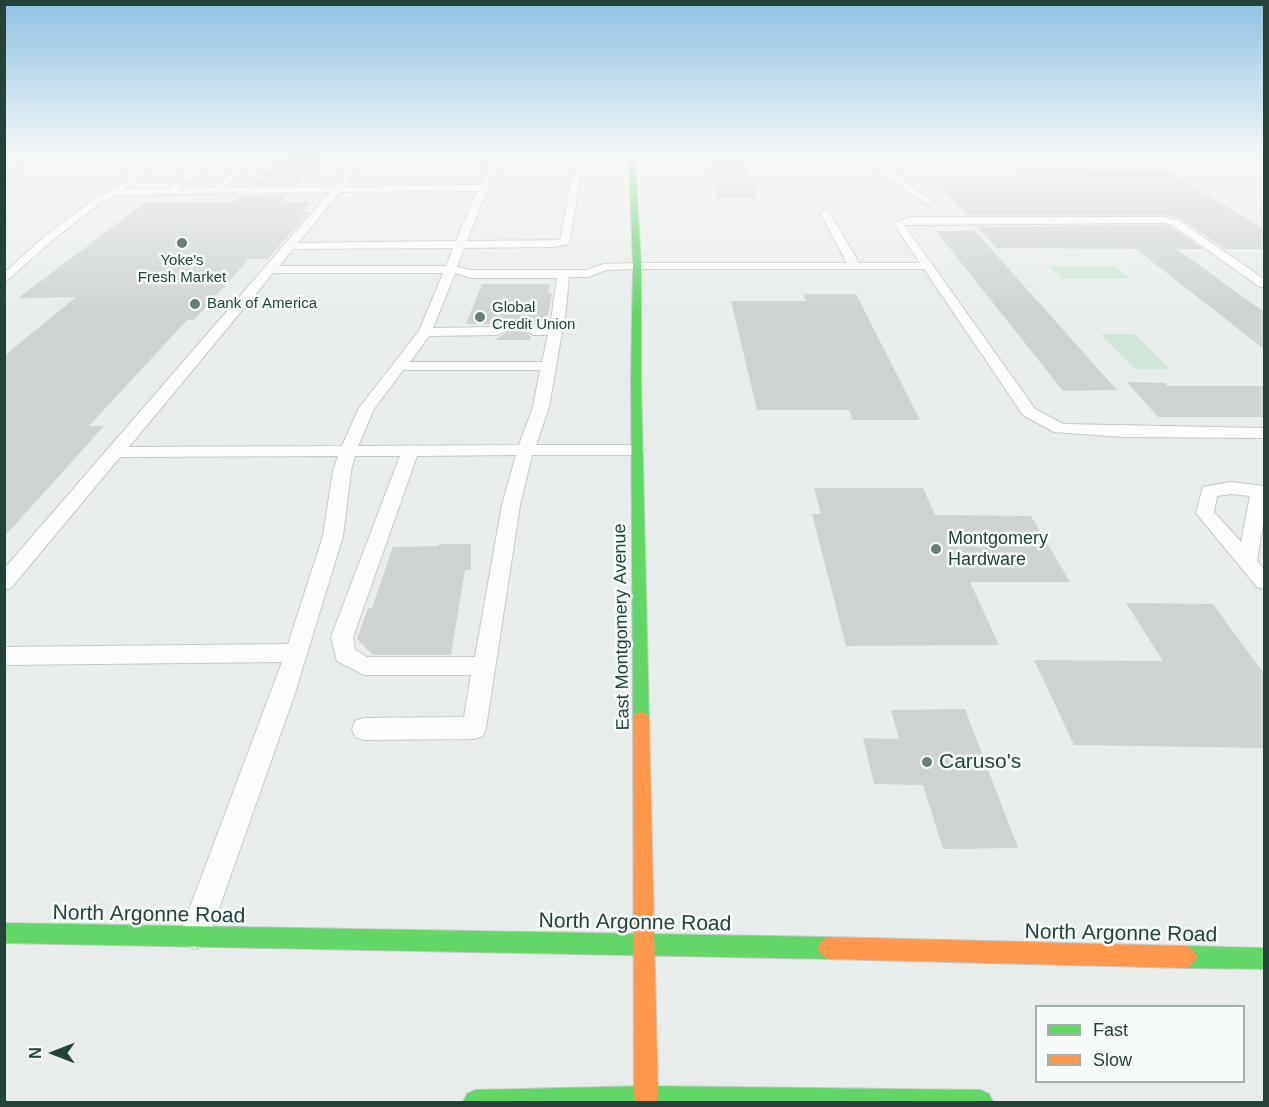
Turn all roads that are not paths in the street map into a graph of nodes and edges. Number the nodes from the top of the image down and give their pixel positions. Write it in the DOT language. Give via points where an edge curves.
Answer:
graph roads {
  1 [pos="92,208"];
  2 [pos="322,208"];
  3 [pos="475,208"];
  4 [pos="571,208"];
  5 [pos="634,208"];
  6 [pos="825,213"];
  7 [pos="461,245"];
  8 [pos="289,246"];
  9 [pos="637,266"];
  10 [pos="855,266"];
  11 [pos="926,266"];
  12 [pos="604,267"];
  13 [pos="451,269"];
  14 [pos="268,270"];
  15 [pos="563,274"];
  16 [pos="4,280"];
  17 [pos="1264,284"];
  18 [pos="533,331"];
  19 [pos="554,331"];
  20 [pos="425,332"];
  21 [pos="497,332"];
  22 [pos="400,366"];
  23 [pos="548,366"];
  24 [pos="1264,433"];
  25 [pos="637,450"];
  26 [pos="348,451"];
  27 [pos="115,452"];
  28 [pos="410,452"];
  29 [pos="525,452"];
  30 [pos="1262,492"];
  31 [pos="1247,562"];
  32 [pos="1264,582"];
  33 [pos="4,584"];
  34 [pos="294,653"];
  35 [pos="4,656"];
  36 [pos="483,666"];
  37 [pos="364,729"];
  38 [pos="4,933"];
  39 [pos="194,936"];
  40 [pos="644,944"];
  41 [pos="1264,959"];
  42 [pos="646,1098"];
  43 [pos="475,1102"];
  44 [pos="906,1102"];
  45 [pos="981,1102"];
  1 -- 16 [label="lane" via="50,237"];
  2 -- 8 [label="lane"];
  3 -- 7 [label="lane"];
  4 -- 7 [label="lane" via="565,242"];
  5 -- 9 [label="main road, East Montgomery Avenue"];
  6 -- 10 [label="lane"];
  7 -- 8 [label="lane"];
  7 -- 13 [label="lane"];
  8 -- 14 [label="lane"];
  9 -- 10 [label="lane"];
  9 -- 12 [label="lane"];
  9 -- 25 [label="main road, East Montgomery Avenue"];
  10 -- 11 [label="lane"];
  11 -- 17 [label="lane" via="898,223 1164,220 1176,223"];
  11 -- 24 [label="lane" via="1029,412 1060,429"];
  12 -- 13 [label="lane" via="588,262 476,262"];
  12 -- 15 [label="lane" via="588,273"];
  13 -- 14 [label="lane"];
  13 -- 15 [label="lane" via="471,274"];
  13 -- 20 [label="lane"];
  14 -- 27 [label="lane"];
  15 -- 19 [label="lane"];
  18 -- 19 [label="lane"];
  19 -- 23 [label="lane"];
  20 -- 21 [label="lane"];
  20 -- 22 [label="lane"];
  22 -- 23 [label="lane"];
  22 -- 26 [label="lane" via="367,408"];
  23 -- 29 [label="lane" via="541,407"];
  25 -- 29 [label="lane"];
  25 -- 40 [label="main road, East Montgomery Avenue"];
  26 -- 27 [label="lane"];
  26 -- 28 [label="lane"];
  26 -- 34 [label="lane" via="333,536"];
  27 -- 33 [label="lane"];
  28 -- 29 [label="lane"];
  28 -- 36 [label="lane" via="342,637 345,655 364,666"];
  29 -- 36 [label="lane" via="511,505"];
  30 -- 31 [label="lane"];
  30 -- 31 [label="lane" via="1231,488 1209,491 1205,513"];
  31 -- 32 [label="lane"];
  34 -- 35 [label="lane"];
  34 -- 39 [label="lane"];
  36 -- 37 [label="lane" via="474,728"];
  38 -- 39 [label="main road, North Argonne Road"];
  39 -- 40 [label="main road, North Argonne Road"];
  40 -- 41 [label="main road, North Argonne Road"];
  40 -- 42 [label="main road, East Montgomery Avenue"];
  42 -- 43 [label="main road"];
  42 -- 44 [label="main road"];
  44 -- 45 [label="main road"];
}
